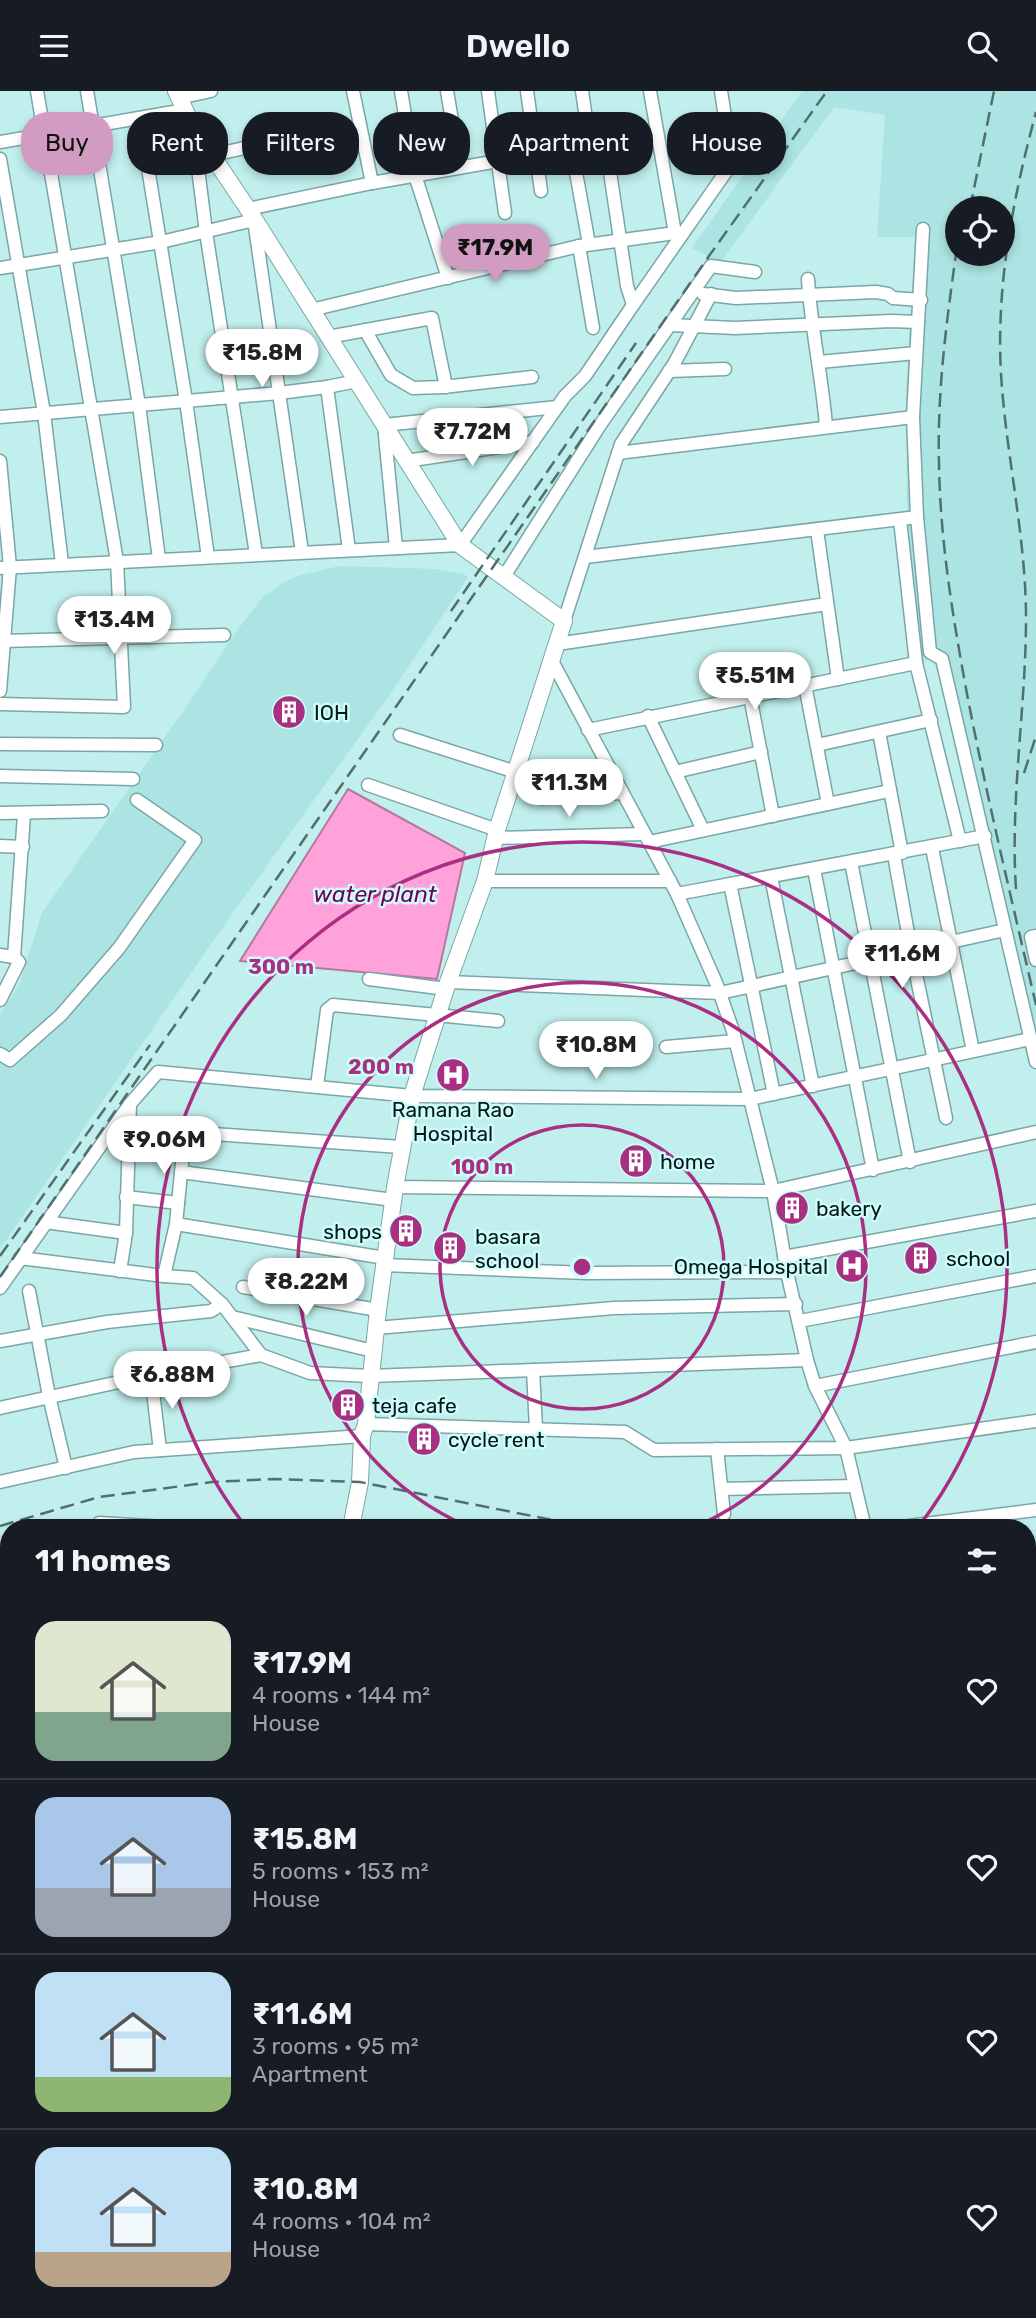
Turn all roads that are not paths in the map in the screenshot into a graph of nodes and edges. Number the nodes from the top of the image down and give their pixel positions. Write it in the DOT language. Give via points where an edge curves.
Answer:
graph roads {
  1 [pos="37,91"];
  2 [pos="87,91"];
  3 [pos="211,91"];
  4 [pos="353,91"];
  5 [pos="401,91"];
  6 [pos="447,91"];
  7 [pos="488,91"];
  8 [pos="527,91"];
  9 [pos="582,91"];
  10 [pos="650,91"];
  11 [pos="720,91"];
  12 [pos="180,99"];
  13 [pos="41,112"];
  14 [pos="90,112"];
  15 [pos="154,112"];
  16 [pos="404,112"];
  17 [pos="451,112"];
  18 [pos="491,112"];
  19 [pos="585,112"];
  20 [pos="21,139"];
  21 [pos="0,142"];
  22 [pos="0,159"];
  23 [pos="51,175"];
  24 [pos="100,175"];
  25 [pos="150,175"];
  26 [pos="199,175"];
  27 [pos="226,175"];
  28 [pos="415,175"];
  29 [pos="500,175"];
  30 [pos="576,175"];
  31 [pos="611,175"];
  32 [pos="372,183"];
  33 [pos="541,191"];
  34 [pos="505,213"];
  35 [pos="251,214"];
  36 [pos="923,229"];
  37 [pos="206,233"];
  38 [pos="621,239"];
  39 [pos="161,242"];
  40 [pos="584,245"];
  41 [pos="112,249"];
  42 [pos="64,256"];
  43 [pos="20,264"];
  44 [pos="0,268"];
  45 [pos="755,272"];
  46 [pos="448,278"];
  47 [pos="808,279"];
  48 [pos="692,293"];
  49 [pos="711,295"];
  50 [pos="809,295"];
  51 [pos="921,300"];
  52 [pos="633,305"];
  53 [pos="311,310"];
  54 [pos="918,322"];
  55 [pos="811,324"];
  56 [pos="670,325"];
  57 [pos="694,326"];
  58 [pos="593,328"];
  59 [pos="365,330"];
  60 [pos="328,337"];
  61 [pos="916,353"];
  62 [pos="819,362"];
  63 [pos="726,369"];
  64 [pos="669,371"];
  65 [pos="532,377"];
  66 [pos="357,381"];
  67 [pos="327,387"];
  68 [pos="446,387"];
  69 [pos="279,393"];
  70 [pos="233,397"];
  71 [pos="186,401"];
  72 [pos="139,405"];
  73 [pos="557,407"];
  74 [pos="92,409"];
  75 [pos="44,413"];
  76 [pos="0,417"];
  77 [pos="913,417"];
  78 [pos="384,425"];
  79 [pos="827,426"];
  80 [pos="533,442"];
  81 [pos="618,453"];
  82 [pos="0,461"];
  83 [pos="406,461"];
  84 [pos="916,517"];
  85 [pos="900,520"];
  86 [pos="817,530"];
  87 [pos="460,545"];
  88 [pos="396,548"];
  89 [pos="349,550"];
  90 [pos="302,552"];
  91 [pos="256,554"];
  92 [pos="208,557"];
  93 [pos="585,557"];
  94 [pos="159,559"];
  95 [pos="117,561"];
  96 [pos="62,564"];
  97 [pos="5,568"];
  98 [pos="503,577"];
  99 [pos="827,604"];
  100 [pos="564,621"];
  101 [pos="224,635"];
  102 [pos="120,639"];
  103 [pos="3,641"];
  104 [pos="557,644"];
  105 [pos="552,661"];
  106 [pos="916,663"];
  107 [pos="838,679"];
  108 [pos="805,685"];
  109 [pos="0,691"];
  110 [pos="750,696"];
  111 [pos="0,705"];
  112 [pos="648,716"];
  113 [pos="931,720"];
  114 [pos="588,730"];
  115 [pos="879,732"];
  116 [pos="400,735"];
  117 [pos="0,744"];
  118 [pos="156,745"];
  119 [pos="817,745"];
  120 [pos="761,752"];
  121 [pos="516,772"];
  122 [pos="675,772"];
  123 [pos="0,776"];
  124 [pos="133,779"];
  125 [pos="368,785"];
  126 [pos="889,791"];
  127 [pos="621,793"];
  128 [pos="541,798"];
  129 [pos="136,800"];
  130 [pos="828,804"];
  131 [pos="102,811"];
  132 [pos="0,813"];
  133 [pos="24,814"];
  134 [pos="773,815"];
  135 [pos="703,830"];
  136 [pos="496,834"];
  137 [pos="985,836"];
  138 [pos="646,838"];
  139 [pos="960,841"];
  140 [pos="0,846"];
  141 [pos="23,847"];
  142 [pos="932,848"];
  143 [pos="898,854"];
  144 [pos="851,862"];
  145 [pos="814,869"];
  146 [pos="771,877"];
  147 [pos="485,881"];
  148 [pos="670,881"];
  149 [pos="730,884"];
  150 [pos="677,894"];
  151 [pos="1005,929"];
  152 [pos="1036,936"];
  153 [pos="950,942"];
  154 [pos="911,950"];
  155 [pos="0,955"];
  156 [pos="14,957"];
  157 [pos="870,959"];
  158 [pos="1036,960"];
  159 [pos="832,967"];
  160 [pos="791,976"];
  161 [pos="369,979"];
  162 [pos="447,986"];
  163 [pos="752,986"];
  164 [pos="720,993"];
  165 [pos="0,1000"];
  166 [pos="438,1016"];
  167 [pos="498,1021"];
  168 [pos="1030,1039"];
  169 [pos="735,1041"];
  170 [pos="666,1047"];
  171 [pos="973,1051"];
  172 [pos="0,1053"];
  173 [pos="934,1060"];
  174 [pos="1036,1062"];
  175 [pos="893,1069"];
  176 [pos="853,1077"];
  177 [pos="317,1086"];
  178 [pos="813,1086"];
  179 [pos="774,1094"];
  180 [pos="412,1096"];
  181 [pos="750,1099"];
  182 [pos="130,1104"];
  183 [pos="946,1118"];
  184 [pos="1036,1132"];
  185 [pos="401,1147"];
  186 [pos="910,1162"];
  187 [pos="873,1170"];
  188 [pos="181,1172"];
  189 [pos="773,1191"];
  190 [pos="394,1194"];
  191 [pos="126,1196"];
  192 [pos="178,1203"];
  193 [pos="1036,1211"];
  194 [pos="45,1222"];
  195 [pos="176,1224"];
  196 [pos="126,1233"];
  197 [pos="785,1257"];
  198 [pos="20,1258"];
  199 [pos="384,1261"];
  200 [pos="120,1271"];
  201 [pos="787,1272"];
  202 [pos="164,1276"];
  203 [pos="1036,1276"];
  204 [pos="243,1287"];
  205 [pos="0,1288"];
  206 [pos="29,1291"];
  207 [pos="222,1304"];
  208 [pos="796,1304"];
  209 [pos="378,1310"];
  210 [pos="232,1317"];
  211 [pos="800,1321"];
  212 [pos="376,1328"];
  213 [pos="37,1333"];
  214 [pos="0,1341"];
  215 [pos="1036,1342"];
  216 [pos="373,1351"];
  217 [pos="261,1355"];
  218 [pos="807,1360"];
  219 [pos="533,1370"];
  220 [pos="151,1375"];
  221 [pos="370,1376"];
  222 [pos="815,1386"];
  223 [pos="49,1396"];
  224 [pos="0,1408"];
  225 [pos="1036,1421"];
  226 [pos="536,1429"];
  227 [pos="364,1430"];
  228 [pos="846,1448"];
  229 [pos="717,1449"];
  230 [pos="160,1450"];
  231 [pos="66,1468"];
  232 [pos="0,1482"];
  233 [pos="855,1486"];
  234 [pos="722,1489"];
  235 [pos="1036,1510"];
  236 [pos="724,1514"];
  237 [pos="353,1519"];
  238 [pos="863,1519"];
  239 [pos="964,1519"];
  1 -- 13 [label="street"];
  2 -- 14 [label="street"];
  3 -- 12 [label="street"];
  4 -- 32 [label="street"];
  5 -- 16 [label="street"];
  6 -- 17 [label="street"];
  7 -- 18 [label="street"];
  8 -- 33 [label="street"];
  9 -- 19 [label="street"];
  10 -- 38 [label="street" via="675,233"];
  11 -- 52 [label="street" via="732,163"];
  12 -- 15 [label="street"];
  20 -- 21 [label="street"];
  22 -- 43 [label="street"];
  23 -- 42 [label="street"];
  24 -- 41 [label="street"];
  25 -- 39 [label="street"];
  26 -- 37 [label="street"];
  27 -- 35 [label="main road"];
  28 -- 32 [label="street"];
  28 -- 46 [label="street"];
  29 -- 34 [label="street"];
  30 -- 40 [label="street"];
  31 -- 38 [label="street"];
  32 -- 35 [label="street"];
  35 -- 37 [label="street"];
  35 -- 53 [label="main road"];
  35 -- 69 [label="street"];
  36 -- 51 [label="street"];
  37 -- 39 [label="street"];
  37 -- 70 [label="street"];
  38 -- 40 [label="street"];
  38 -- 52 [label="street"];
  39 -- 41 [label="street"];
  39 -- 71 [label="street"];
  40 -- 46 [label="street"];
  40 -- 58 [label="street"];
  41 -- 42 [label="street"];
  41 -- 72 [label="street"];
  42 -- 43 [label="street"];
  42 -- 74 [label="street"];
  43 -- 44 [label="street"];
  43 -- 75 [label="street"];
  45 -- 48 [label="street" via="711,266"];
  46 -- 53 [label="street"];
  47 -- 50 [label="street"];
  48 -- 49 [label="street"];
  48 -- 56 [label="street"];
  49 -- 50 [label="street"];
  49 -- 57 [label="street"];
  50 -- 51 [label="street" via="876,292"];
  50 -- 55 [label="street"];
  51 -- 54 [label="street"];
  52 -- 73 [label="street" via="585,376"];
  53 -- 60 [label="main road"];
  54 -- 55 [label="street"];
  54 -- 61 [label="street"];
  55 -- 57 [label="street"];
  55 -- 62 [label="street"];
  56 -- 57 [label="street"];
  56 -- 98 [label="street"];
  57 -- 64 [label="street"];
  59 -- 60 [label="street"];
  59 -- 68 [label="street" via="391,375 414,388"];
  59 -- 68 [label="street" via="432,318"];
  60 -- 66 [label="main road"];
  61 -- 62 [label="street"];
  61 -- 77 [label="street"];
  62 -- 79 [label="street"];
  63 -- 64 [label="street"];
  64 -- 81 [label="street"];
  65 -- 68 [label="street"];
  66 -- 67 [label="street"];
  66 -- 78 [label="main road"];
  67 -- 69 [label="street"];
  67 -- 89 [label="street"];
  69 -- 70 [label="street"];
  69 -- 90 [label="street"];
  70 -- 71 [label="street"];
  70 -- 91 [label="street"];
  71 -- 72 [label="street"];
  71 -- 92 [label="street"];
  72 -- 74 [label="street"];
  72 -- 94 [label="street"];
  73 -- 78 [label="street"];
  73 -- 80 [label="street"];
  74 -- 75 [label="street"];
  74 -- 95 [label="street"];
  75 -- 76 [label="street"];
  75 -- 96 [label="street"];
  77 -- 79 [label="street"];
  77 -- 84 [label="street"];
  78 -- 83 [label="main road"];
  78 -- 88 [label="street"];
  79 -- 81 [label="street"];
  80 -- 83 [label="street"];
  80 -- 87 [label="street"];
  81 -- 93 [label="street"];
  82 -- 97 [label="street"];
  83 -- 87 [label="main road"];
  84 -- 85 [label="street"];
  84 -- 137 [label="street" via="930,652 942,659"];
  85 -- 86 [label="street"];
  85 -- 106 [label="street"];
  86 -- 93 [label="street"];
  86 -- 99 [label="street"];
  87 -- 88 [label="street"];
  87 -- 98 [label="main road"];
  88 -- 89 [label="street"];
  89 -- 90 [label="street"];
  90 -- 91 [label="street"];
  91 -- 92 [label="street"];
  92 -- 94 [label="street"];
  93 -- 100 [label="street"];
  94 -- 95 [label="street"];
  95 -- 96 [label="street"];
  95 -- 102 [label="street"];
  96 -- 97 [label="street"];
  97 -- 103 [label="street"];
  98 -- 100 [label="main road"];
  99 -- 104 [label="street"];
  99 -- 107 [label="street"];
  100 -- 104 [label="main road"];
  101 -- 102 [label="street"];
  102 -- 103 [label="street"];
  102 -- 111 [label="street" via="124,707"];
  103 -- 109 [label="street"];
  104 -- 105 [label="main road"];
  105 -- 114 [label="street"];
  105 -- 121 [label="main road"];
  106 -- 107 [label="street"];
  106 -- 113 [label="street"];
  107 -- 108 [label="street"];
  108 -- 110 [label="street"];
  108 -- 119 [label="street"];
  110 -- 112 [label="street"];
  110 -- 120 [label="street"];
  112 -- 114 [label="street"];
  112 -- 122 [label="street"];
  113 -- 115 [label="street"];
  113 -- 139 [label="street"];
  114 -- 127 [label="street"];
  115 -- 119 [label="street"];
  115 -- 126 [label="street"];
  116 -- 121 [label="street"];
  117 -- 118 [label="street"];
  119 -- 130 [label="street"];
  120 -- 122 [label="street"];
  120 -- 134 [label="street"];
  121 -- 136 [label="main road"];
  122 -- 135 [label="street"];
  123 -- 124 [label="street"];
  125 -- 136 [label="street"];
  126 -- 130 [label="street"];
  126 -- 143 [label="street"];
  127 -- 128 [label="street"];
  127 -- 138 [label="street"];
  129 -- 172 [label="street" via="195,840 119,948 61,1015 10,1060"];
  130 -- 134 [label="street"];
  131 -- 133 [label="street"];
  132 -- 133 [label="street"];
  133 -- 141 [label="street"];
  134 -- 135 [label="street"];
  135 -- 138 [label="street"];
  136 -- 138 [label="street"];
  136 -- 147 [label="main road"];
  137 -- 139 [label="street"];
  137 -- 151 [label="street"];
  138 -- 148 [label="street"];
  139 -- 142 [label="street"];
  140 -- 141 [label="street"];
  141 -- 156 [label="street"];
  142 -- 143 [label="street"];
  142 -- 153 [label="street"];
  143 -- 144 [label="street"];
  143 -- 154 [label="street"];
  144 -- 145 [label="street"];
  144 -- 157 [label="street"];
  145 -- 146 [label="street"];
  145 -- 159 [label="street"];
  146 -- 149 [label="street"];
  146 -- 160 [label="street"];
  147 -- 148 [label="street"];
  147 -- 162 [label="main road"];
  148 -- 150 [label="street"];
  149 -- 150 [label="street"];
  149 -- 163 [label="street"];
  150 -- 164 [label="street"];
  151 -- 153 [label="street"];
  151 -- 168 [label="street"];
  152 -- 158 [label="street" via="1031,937"];
  153 -- 154 [label="street"];
  153 -- 171 [label="street"];
  154 -- 157 [label="street"];
  154 -- 173 [label="street"];
  155 -- 156 [label="street"];
  156 -- 165 [label="street" via="19,962"];
  157 -- 159 [label="street"];
  157 -- 175 [label="street"];
  159 -- 160 [label="street"];
  159 -- 176 [label="street"];
  160 -- 163 [label="street"];
  160 -- 178 [label="street"];
  161 -- 162 [label="street"];
  162 -- 164 [label="street"];
  162 -- 166 [label="main road"];
  163 -- 164 [label="street"];
  163 -- 179 [label="street"];
  164 -- 169 [label="street"];
  166 -- 167 [label="street"];
  166 -- 177 [label="street" via="329,1007"];
  166 -- 180 [label="main road"];
  168 -- 171 [label="street"];
  168 -- 174 [label="street"];
  169 -- 170 [label="street"];
  169 -- 181 [label="street"];
  171 -- 173 [label="street"];
  173 -- 175 [label="street"];
  173 -- 183 [label="street"];
  175 -- 176 [label="street"];
  175 -- 186 [label="street"];
  176 -- 178 [label="street"];
  176 -- 187 [label="street"];
  177 -- 180 [label="street"];
  177 -- 182 [label="street" via="158,1072"];
  178 -- 179 [label="street"];
  179 -- 181 [label="street"];
  180 -- 181 [label="street"];
  180 -- 185 [label="main road"];
  181 -- 189 [label="street"];
  182 -- 191 [label="street"];
  182 -- 194 [label="street"];
  184 -- 186 [label="street"];
  185 -- 188 [label="street" via="186,1132"];
  185 -- 190 [label="main road"];
  186 -- 187 [label="street"];
  187 -- 189 [label="street"];
  188 -- 190 [label="street"];
  188 -- 192 [label="street"];
  189 -- 190 [label="street"];
  189 -- 197 [label="street"];
  190 -- 199 [label="main road"];
  191 -- 192 [label="street"];
  191 -- 196 [label="street"];
  192 -- 195 [label="street"];
  193 -- 197 [label="street"];
  194 -- 196 [label="street"];
  194 -- 198 [label="street"];
  195 -- 199 [label="street"];
  195 -- 202 [label="street"];
  196 -- 200 [label="street"];
  197 -- 201 [label="street"];
  198 -- 200 [label="street"];
  198 -- 205 [label="street"];
  199 -- 201 [label="street" via="587,1273"];
  199 -- 209 [label="main road"];
  200 -- 202 [label="street"];
  201 -- 208 [label="street"];
  202 -- 207 [label="street" via="193,1278"];
  203 -- 211 [label="street"];
  204 -- 209 [label="street"];
  206 -- 213 [label="street"];
  207 -- 210 [label="street"];
  207 -- 213 [label="street" via="211,1311"];
  208 -- 211 [label="street"];
  208 -- 212 [label="street" via="614,1308"];
  209 -- 212 [label="main road"];
  210 -- 216 [label="street"];
  210 -- 217 [label="street"];
  211 -- 218 [label="street"];
  212 -- 216 [label="main road"];
  213 -- 214 [label="street"];
  213 -- 223 [label="street"];
  215 -- 222 [label="street"];
  216 -- 221 [label="main road"];
  217 -- 220 [label="street"];
  217 -- 221 [label="street" via="310,1373"];
  218 -- 219 [label="street"];
  218 -- 222 [label="street"];
  219 -- 221 [label="street"];
  219 -- 226 [label="street"];
  220 -- 223 [label="street"];
  220 -- 230 [label="street"];
  221 -- 227 [label="main road"];
  222 -- 228 [label="street"];
  223 -- 224 [label="street"];
  223 -- 231 [label="street"];
  225 -- 228 [label="street"];
  226 -- 227 [label="street"];
  226 -- 229 [label="street" via="625,1432 653,1450"];
  227 -- 230 [label="street"];
  227 -- 237 [label="main road"];
  228 -- 229 [label="street"];
  228 -- 233 [label="street"];
  229 -- 234 [label="street"];
  230 -- 231 [label="street"];
  231 -- 232 [label="street"];
  233 -- 234 [label="street"];
  233 -- 238 [label="street"];
  234 -- 236 [label="street"];
  235 -- 239 [label="street"];
}
